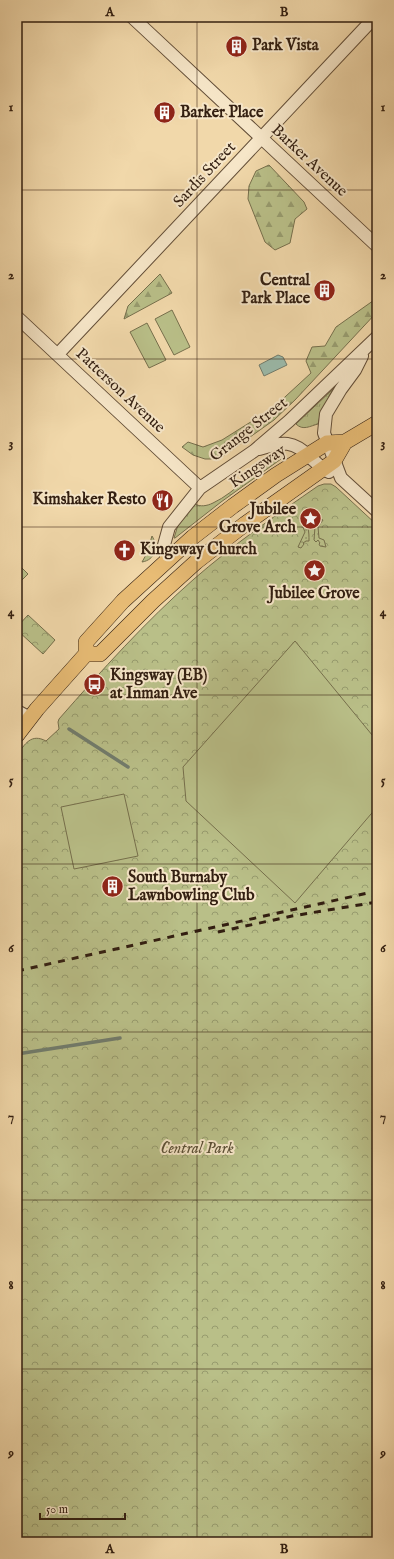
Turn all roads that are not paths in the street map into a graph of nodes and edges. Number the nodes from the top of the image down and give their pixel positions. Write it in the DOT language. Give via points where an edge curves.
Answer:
graph roads {
  1 [pos="132,17"];
  2 [pos="375,17"];
  3 [pos="261,138"];
  4 [pos="377,246"];
  5 [pos="17,317"];
  6 [pos="377,337"];
  7 [pos="366,348"];
  8 [pos="58,354"];
  9 [pos="377,423"];
  10 [pos="344,442"];
  11 [pos="327,443"];
  12 [pos="254,451"];
  13 [pos="309,455"];
  14 [pos="329,466"];
  15 [pos="200,488"];
  16 [pos="377,511"];
  17 [pos="167,560"];
  18 [pos="86,654"];
  19 [pos="17,710"];
  20 [pos="30,718"];
  21 [pos="17,735"];
  1 -- 3 [label="street, Barker Avenue"];
  2 -- 3 [label="street, Sardis Street"];
  3 -- 4 [label="street, Barker Avenue"];
  3 -- 8 [label="street, Sardis Street"];
  5 -- 8 [label="street, Patterson Avenue"];
  6 -- 7 [label="street, Grange Street"];
  7 -- 11 [label="street" via="326,414 324,432"];
  7 -- 12 [label="street, Grange Street"];
  8 -- 15 [label="street, Patterson Avenue"];
  9 -- 10 [label="main road"];
  10 -- 11 [label="main road"];
  10 -- 14 [label="main road"];
  11 -- 13 [label="main road, Kingsway"];
  11 -- 14 [label="street"];
  12 -- 13 [label="street" via="287,443 301,448"];
  12 -- 15 [label="street, Grange Street"];
  13 -- 14 [label="street"];
  13 -- 17 [label="main road, Kingsway" via="233,506"];
  14 -- 16 [label="street"];
  14 -- 18 [label="main road" via="245,524 196,562 100,654"];
  15 -- 17 [label="street, Grange Street" via="169,527 164,545"];
  17 -- 18 [label="main road, Kingsway" via="123,600 86,642"];
  18 -- 20 [label="main road, Kingsway"];
  19 -- 20 [label="street"];
  20 -- 21 [label="main road, Kingsway"];
}
